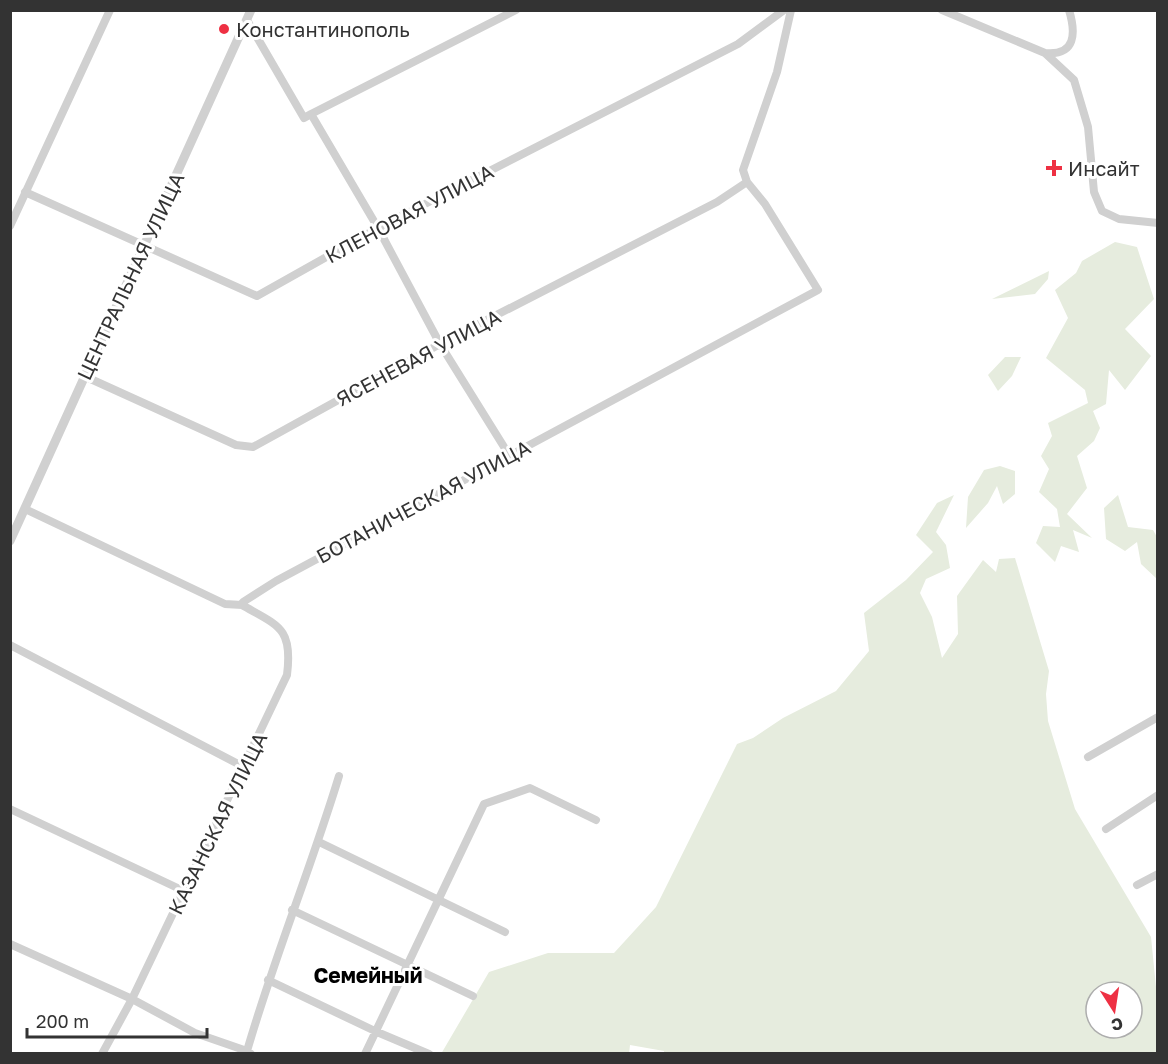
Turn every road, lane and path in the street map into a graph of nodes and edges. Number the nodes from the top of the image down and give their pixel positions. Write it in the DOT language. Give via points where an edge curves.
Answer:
graph roads {
  1 [pos="110,10"];
  2 [pos="516,10"];
  3 [pos="784,10"];
  4 [pos="791,10"];
  5 [pos="942,10"];
  6 [pos="1069,10"];
  7 [pos="249,15"];
  8 [pos="1045,53"];
  9 [pos="311,114"];
  10 [pos="747,182"];
  11 [pos="26,192"];
  12 [pos="1158,223"];
  13 [pos="10,226"];
  14 [pos="378,228"];
  15 [pos="143,247"];
  16 [pos="440,344"];
  17 [pos="84,376"];
  18 [pos="508,455"];
  19 [pos="25,509"];
  20 [pos="10,541"];
  21 [pos="242,605"];
  22 [pos="10,645"];
  23 [pos="1158,717"];
  24 [pos="1088,757"];
  25 [pos="244,767"];
  26 [pos="339,776"];
  27 [pos="1158,795"];
  28 [pos="10,809"];
  29 [pos="596,820"];
  30 [pos="1106,829"];
  31 [pos="319,842"];
  32 [pos="1158,874"];
  33 [pos="1137,885"];
  34 [pos="184,891"];
  35 [pos="438,901"];
  36 [pos="292,910"];
  37 [pos="505,932"];
  38 [pos="10,944"];
  39 [pos="407,967"];
  40 [pos="268,980"];
  41 [pos="473,996"];
  42 [pos="132,999"];
  43 [pos="377,1032"];
  44 [pos="248,1052"];
  45 [pos="102,1053"];
  46 [pos="365,1053"];
  47 [pos="429,1053"];
  1 -- 11 [label="street"];
  2 -- 9 [label="street"];
  3 -- 14 [label="street, КЛЕНОВАЯ УЛИЦА" via="738,44"];
  4 -- 10 [label="street" via="777,72 743,170"];
  5 -- 8 [label="street"];
  6 -- 8 [label="street" via="1074,31 1071,43 1061,51"];
  7 -- 9 [label="street" via="304,118"];
  7 -- 15 [label="street, ЦЕНТРАЛЬНАЯ УЛИЦА"];
  8 -- 12 [label="street" via="1074,80 1088,127 1094,192 1102,211 1119,219"];
  9 -- 14 [label="street"];
  10 -- 16 [label="street, ЯСЕНЕВАЯ УЛИЦА" via="717,202"];
  10 -- 18 [label="street, БОТАНИЧЕСКАЯ УЛИЦА" via="818,290"];
  11 -- 13 [label="street"];
  11 -- 15 [label="street, КЛЕНОВАЯ УЛИЦА"];
  14 -- 15 [label="street, КЛЕНОВАЯ УЛИЦА" via="257,296"];
  14 -- 16 [label="street"];
  15 -- 17 [label="street, ЦЕНТРАЛЬНАЯ УЛИЦА"];
  16 -- 17 [label="street, ЯСЕНЕВАЯ УЛИЦА" via="253,447 236,445"];
  16 -- 18 [label="street"];
  17 -- 19 [label="street, ЦЕНТРАЛЬНАЯ УЛИЦА"];
  18 -- 21 [label="street, БОТАНИЧЕСКАЯ УЛИЦА" via="276,581"];
  19 -- 20 [label="street, ЦЕНТРАЛЬНАЯ УЛИЦА"];
  19 -- 21 [label="street" via="225,603"];
  21 -- 25 [label="street, КАЗАНСКАЯ УЛИЦА" via="281,629 288,642 289,660 284,683"];
  22 -- 25 [label="street"];
  23 -- 24 [label="street"];
  25 -- 34 [label="street, КАЗАНСКАЯ УЛИЦА"];
  26 -- 31 [label="street"];
  27 -- 30 [label="street"];
  28 -- 34 [label="street"];
  29 -- 35 [label="street" via="530,788 484,804"];
  31 -- 35 [label="street"];
  31 -- 36 [label="street"];
  32 -- 33 [label="street"];
  34 -- 42 [label="street, КАЗАНСКАЯ УЛИЦА"];
  35 -- 37 [label="street"];
  35 -- 39 [label="street"];
  36 -- 39 [label="street"];
  36 -- 40 [label="street"];
  38 -- 42 [label="street"];
  39 -- 41 [label="street"];
  39 -- 43 [label="street"];
  40 -- 43 [label="street"];
  40 -- 44 [label="street"];
  42 -- 44 [label="street" via="195,1033"];
  42 -- 45 [label="street, КАЗАНСКАЯ УЛИЦА"];
  43 -- 46 [label="street"];
  43 -- 47 [label="street"];
}
